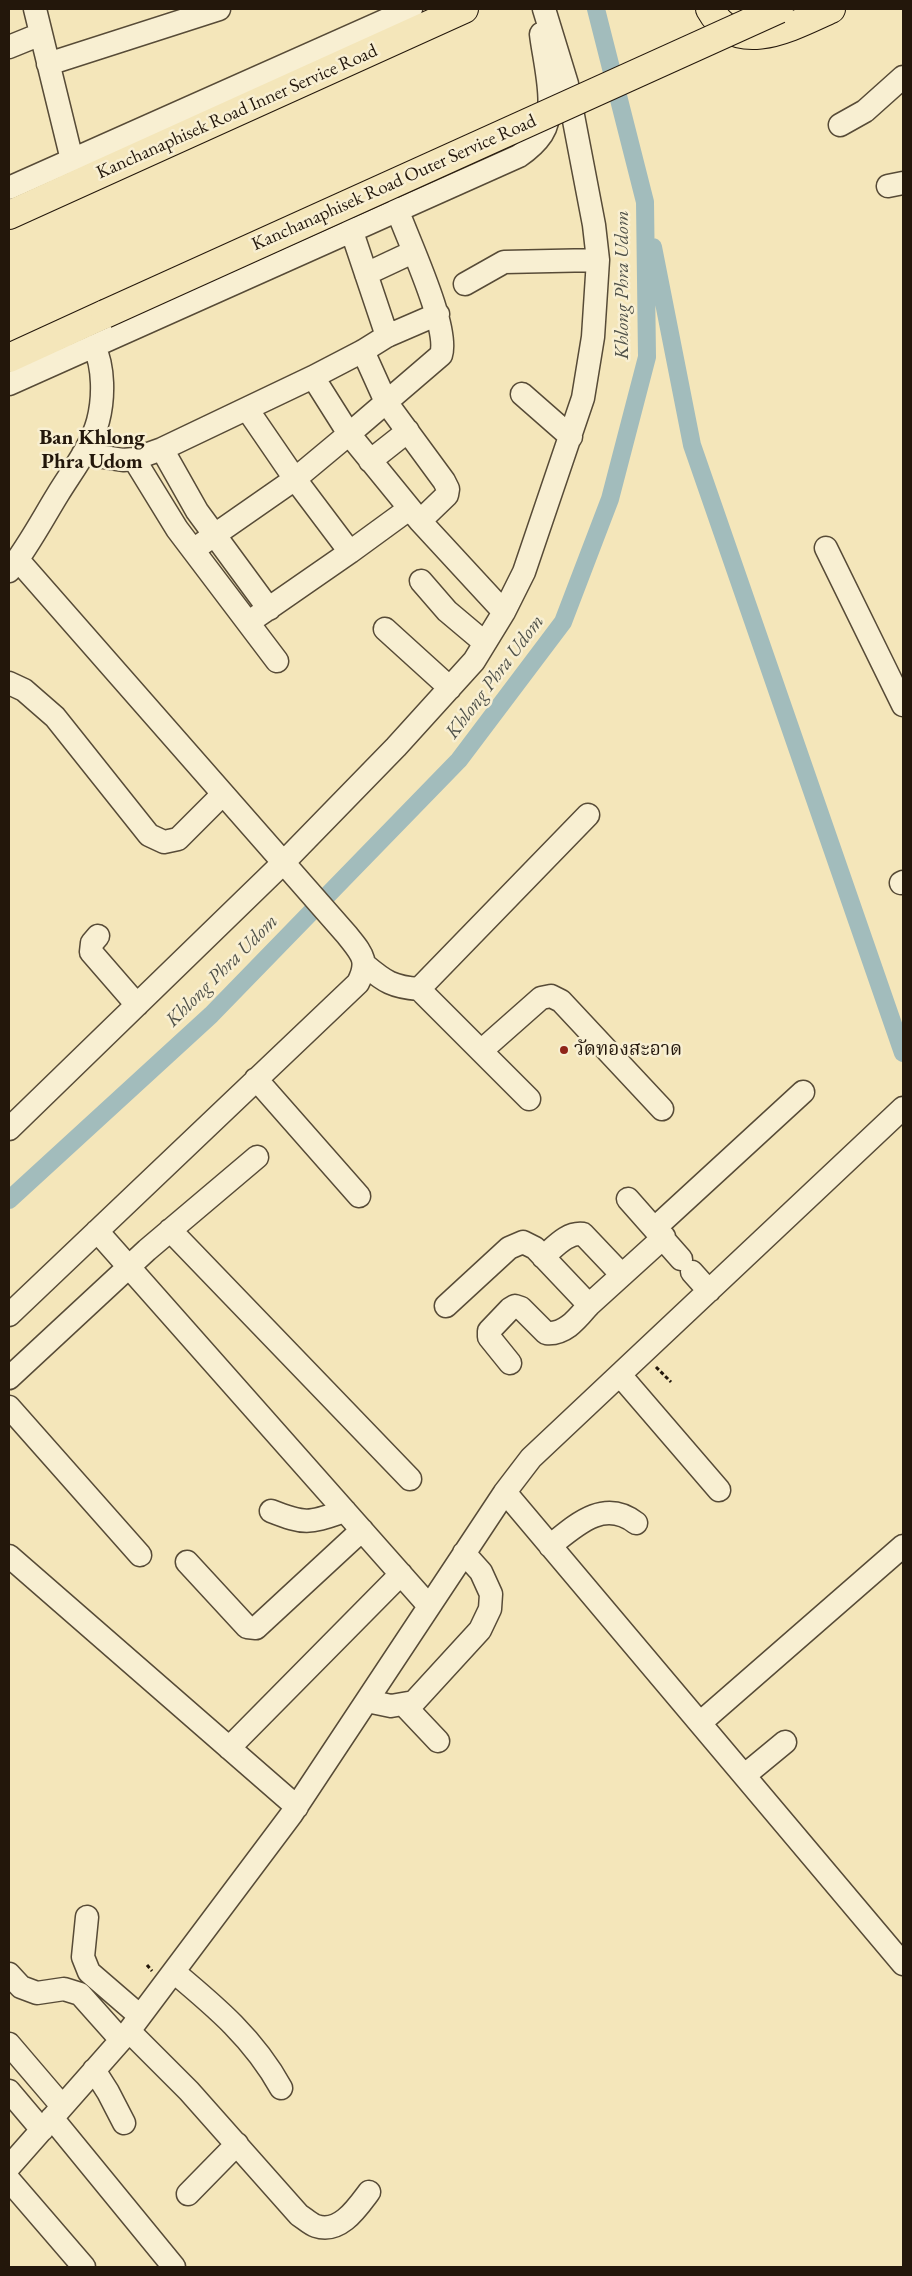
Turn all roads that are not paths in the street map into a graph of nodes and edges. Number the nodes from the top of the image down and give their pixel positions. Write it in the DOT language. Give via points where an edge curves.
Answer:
graph roads {
  1 [pos="35,9"];
  2 [pos="219,9"];
  3 [pos="411,9"];
  4 [pos="464,9"];
  5 [pos="534,9"];
  6 [pos="544,9"];
  7 [pos="710,9"];
  8 [pos="771,9"];
  9 [pos="831,9"];
  10 [pos="786,17"];
  11 [pos="41,34"];
  12 [pos="9,47"];
  13 [pos="48,64"];
  14 [pos="903,77"];
  15 [pos="840,125"];
  16 [pos="72,160"];
  17 [pos="9,188"];
  18 [pos="398,209"];
  19 [pos="9,215"];
  20 [pos="351,229"];
  21 [pos="413,252"];
  22 [pos="598,260"];
  23 [pos="366,274"];
  24 [pos="465,284"];
  25 [pos="438,314"];
  26 [pos="387,336"];
  27 [pos="94,346"];
  28 [pos="363,351"];
  29 [pos="9,358"];
  30 [pos="313,377"];
  31 [pos="9,384"];
  32 [pos="522,394"];
  33 [pos="386,402"];
  34 [pos="246,409"];
  35 [pos="408,432"];
  36 [pos="348,434"];
  37 [pos="571,436"];
  38 [pos="162,449"];
  39 [pos="83,454"];
  40 [pos="134,459"];
  41 [pos="370,461"];
  42 [pos="295,479"];
  43 [pos="414,515"];
  44 [pos="214,535"];
  45 [pos="826,548"];
  46 [pos="193,550"];
  47 [pos="350,552"];
  48 [pos="14,566"];
  49 [pos="421,581"];
  50 [pos="269,609"];
  51 [pos="504,612"];
  52 [pos="249,622"];
  53 [pos="385,629"];
  54 [pos="485,643"];
  55 [pos="277,660"];
  56 [pos="9,683"];
  57 [pos="450,688"];
  58 [pos="903,705"];
  59 [pos="223,794"];
  60 [pos="588,815"];
  61 [pos="290,870"];
  62 [pos="98,936"];
  63 [pos="365,965"];
  64 [pos="420,989"];
  65 [pos="137,1005"];
  66 [pos="481,1051"];
  67 [pos="256,1079"];
  68 [pos="803,1092"];
  69 [pos="529,1099"];
  70 [pos="662,1109"];
  71 [pos="898,1113"];
  72 [pos="9,1129"];
  73 [pos="257,1157"];
  74 [pos="359,1196"];
  75 [pos="628,1199"];
  76 [pos="170,1230"];
  77 [pos="98,1231"];
  78 [pos="660,1233"];
  79 [pos="544,1257"];
  80 [pos="130,1267"];
  81 [pos="621,1274"];
  82 [pos="709,1291"];
  83 [pos="588,1305"];
  84 [pos="446,1306"];
  85 [pos="9,1315"];
  86 [pos="510,1363"];
  87 [pos="620,1375"];
  88 [pos="9,1378"];
  89 [pos="9,1407"];
  90 [pos="410,1479"];
  91 [pos="719,1490"];
  92 [pos="505,1492"];
  93 [pos="271,1511"];
  94 [pos="345,1511"];
  95 [pos="636,1523"];
  96 [pos="362,1530"];
  97 [pos="550,1546"];
  98 [pos="903,1546"];
  99 [pos="464,1554"];
  100 [pos="140,1555"];
  101 [pos="9,1556"];
  102 [pos="187,1562"];
  103 [pos="401,1574"];
  104 [pos="429,1606"];
  105 [pos="367,1701"];
  106 [pos="403,1704"];
  107 [pos="700,1722"];
  108 [pos="438,1740"];
  109 [pos="785,1742"];
  110 [pos="229,1748"];
  111 [pos="745,1776"];
  112 [pos="297,1807"];
  113 [pos="87,1917"];
  114 [pos="903,1964"];
  115 [pos="174,1972"];
  116 [pos="9,1974"];
  117 [pos="130,2029"];
  118 [pos="9,2044"];
  119 [pos="94,2070"];
  120 [pos="281,2088"];
  121 [pos="9,2091"];
  122 [pos="52,2118"];
  123 [pos="124,2123"];
  124 [pos="236,2144"];
  125 [pos="9,2167"];
  126 [pos="9,2180"];
  127 [pos="369,2192"];
  128 [pos="188,2194"];
  129 [pos="84,2267"];
  130 [pos="174,2267"];
  1 -- 11 [label="street"];
  2 -- 13 [label="street"];
  3 -- 16 [label="street"];
  4 -- 19 [label="main road, Kanchanaphisek Road Inner Service Road"];
  5 -- 18 [label="street" via="540,27 550,106 543,134 520,156"];
  6 -- 22 [label="street" via="567,84"];
  7 -- 10 [label="main road" via="716,21 729,30 748,36 771,33"];
  8 -- 10 [label="main road" via="779,18"];
  9 -- 10 [label="main road"];
  10 -- 29 [label="main road, Kanchanaphisek Road Outer Service Road, bridge"];
  11 -- 12 [label="street"];
  11 -- 13 [label="street"];
  13 -- 16 [label="street"];
  14 -- 15 [label="street" via="865,112"];
  16 -- 17 [label="street"];
  18 -- 20 [label="street"];
  18 -- 21 [label="street"];
  20 -- 23 [label="street"];
  20 -- 27 [label="street"];
  21 -- 23 [label="street"];
  21 -- 25 [label="street"];
  22 -- 24 [label="street" via="504,262"];
  22 -- 37 [label="street" via="593,337 583,398"];
  23 -- 26 [label="street"];
  25 -- 26 [label="street"];
  25 -- 33 [label="street" via="444,348 441,355"];
  26 -- 28 [label="street"];
  27 -- 31 [label="street"];
  27 -- 39 [label="street" via="98,354 102,401 98,422"];
  28 -- 30 [label="street"];
  28 -- 33 [label="street"];
  30 -- 34 [label="street"];
  30 -- 36 [label="street"];
  32 -- 37 [label="street"];
  33 -- 35 [label="street"];
  33 -- 36 [label="street"];
  34 -- 38 [label="street"];
  34 -- 42 [label="street"];
  35 -- 41 [label="street"];
  35 -- 43 [label="street" via="448,489 447,495"];
  36 -- 41 [label="street"];
  36 -- 42 [label="street"];
  37 -- 51 [label="street" via="524,572"];
  38 -- 40 [label="street"];
  38 -- 44 [label="street"];
  39 -- 40 [label="street"];
  39 -- 48 [label="street"];
  40 -- 46 [label="street"];
  41 -- 43 [label="street"];
  42 -- 44 [label="street"];
  42 -- 47 [label="street"];
  43 -- 47 [label="street"];
  43 -- 51 [label="street"];
  44 -- 46 [label="street"];
  44 -- 50 [label="street"];
  45 -- 58 [label="street"];
  46 -- 52 [label="street"];
  47 -- 50 [label="street"];
  48 -- 59 [label="street"];
  49 -- 54 [label="street" via="447,611"];
  50 -- 52 [label="street"];
  51 -- 54 [label="street"];
  52 -- 55 [label="street"];
  53 -- 57 [label="street"];
  54 -- 57 [label="street" via="474,662"];
  56 -- 59 [label="street" via="32,696 55,717 149,835 164,842 178,839"];
  57 -- 61 [label="street"];
  59 -- 61 [label="street"];
  60 -- 64 [label="street"];
  61 -- 63 [label="street" via="347,934"];
  61 -- 65 [label="street"];
  62 -- 65 [label="street" via="91,952"];
  63 -- 64 [label="street" via="394,986"];
  63 -- 67 [label="street" via="358,983"];
  64 -- 66 [label="street"];
  65 -- 72 [label="street"];
  66 -- 69 [label="street"];
  66 -- 70 [label="street" via="541,998 551,996 561,1001"];
  67 -- 74 [label="street"];
  67 -- 77 [label="street"];
  68 -- 78 [label="street"];
  71 -- 82 [label="street"];
  73 -- 76 [label="street"];
  75 -- 78 [label="street"];
  76 -- 80 [label="street"];
  76 -- 90 [label="street"];
  77 -- 80 [label="street"];
  77 -- 85 [label="street"];
  78 -- 81 [label="street"];
  78 -- 82 [label="street"];
  79 -- 81 [label="street" via="569,1236 583,1234"];
  79 -- 83 [label="street"];
  79 -- 84 [label="street" via="523,1242 509,1248"];
  80 -- 88 [label="street"];
  80 -- 94 [label="street"];
  81 -- 83 [label="street"];
  82 -- 87 [label="street"];
  83 -- 86 [label="street" via="568,1327 555,1334 546,1333 521,1308 515,1306 510,1309 489,1331 489,1336"];
  87 -- 91 [label="street"];
  87 -- 92 [label="street" via="532,1458"];
  89 -- 100 [label="street"];
  92 -- 97 [label="street"];
  92 -- 99 [label="street"];
  93 -- 94 [label="street" via="313,1522"];
  94 -- 96 [label="street"];
  95 -- 97 [label="street" via="624,1514 600,1514 576,1525"];
  96 -- 102 [label="street" via="256,1628 247,1627"];
  96 -- 103 [label="street"];
  97 -- 107 [label="street"];
  98 -- 107 [label="street"];
  99 -- 104 [label="street"];
  99 -- 106 [label="street" via="482,1572 491,1594 490,1609 480,1630 414,1702"];
  101 -- 110 [label="street"];
  103 -- 104 [label="street"];
  103 -- 110 [label="street"];
  104 -- 105 [label="street"];
  105 -- 106 [label="street" via="391,1706"];
  105 -- 112 [label="street"];
  106 -- 108 [label="street"];
  107 -- 111 [label="street"];
  109 -- 111 [label="street"];
  110 -- 112 [label="street"];
  111 -- 114 [label="street"];
  112 -- 115 [label="street"];
  113 -- 117 [label="street" via="83,1957 89,1972"];
  115 -- 117 [label="street"];
  115 -- 120 [label="street" via="221,2011 256,2048"];
  116 -- 117 [label="street" via="21,1987 37,1993 64,1989 80,1994"];
  117 -- 119 [label="street"];
  117 -- 124 [label="street"];
  118 -- 122 [label="street"];
  119 -- 122 [label="street"];
  119 -- 123 [label="street"];
  121 -- 122 [label="street"];
  122 -- 125 [label="street"];
  122 -- 130 [label="street"];
  124 -- 127 [label="street" via="299,2215 316,2226 330,2228 353,2215"];
  124 -- 128 [label="street"];
  126 -- 129 [label="street"];
}
